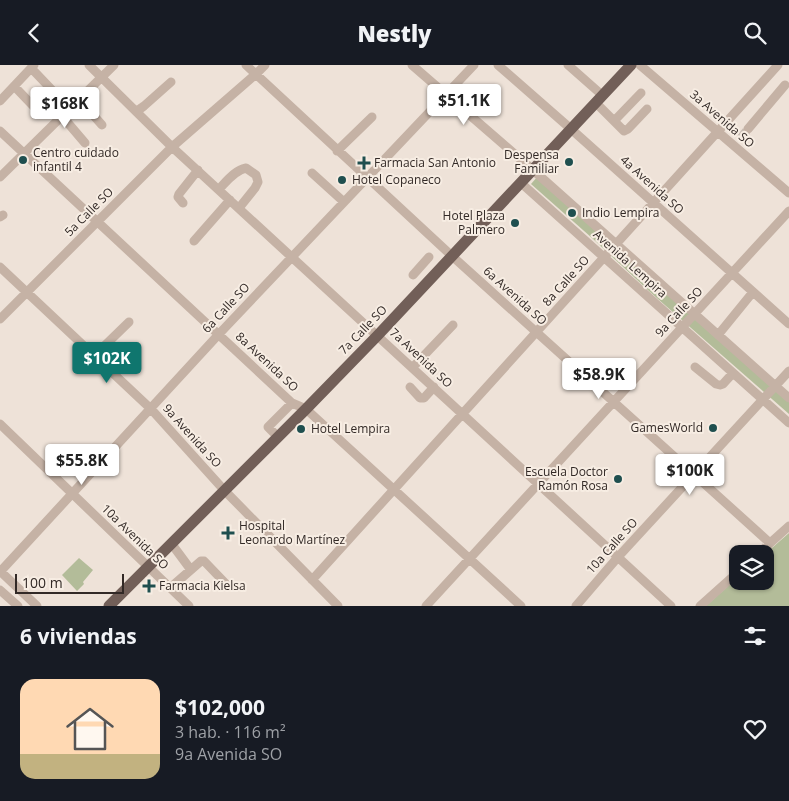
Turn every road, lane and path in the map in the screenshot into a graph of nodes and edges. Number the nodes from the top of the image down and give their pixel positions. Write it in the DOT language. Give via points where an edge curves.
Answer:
graph roads {
  1 [pos="89,65"];
  2 [pos="114,65"];
  3 [pos="246,65"];
  4 [pos="265,65"];
  5 [pos="412,65"];
  6 [pos="474,65"];
  7 [pos="498,65"];
  8 [pos="568,65"];
  9 [pos="630,65"];
  10 [pos="640,65"];
  11 [pos="778,65"];
  12 [pos="32,66"];
  13 [pos="256,74"];
  14 [pos="102,77"];
  15 [pos="171,82"];
  16 [pos="786,85"];
  17 [pos="14,86"];
  18 [pos="53,91"];
  19 [pos="641,93"];
  20 [pos="446,95"];
  21 [pos="79,99"];
  22 [pos="599,99"];
  23 [pos="0,101"];
  24 [pos="647,109"];
  25 [pos="37,110"];
  26 [pos="136,111"];
  27 [pos="62,116"];
  28 [pos="372,117"];
  29 [pos="614,121"];
  30 [pos="102,125"];
  31 [pos="571,129"];
  32 [pos="748,129"];
  33 [pos="0,131"];
  34 [pos="718,131"];
  35 [pos="741,138"];
  36 [pos="85,143"];
  37 [pos="734,146"];
  38 [pos="172,147"];
  39 [pos="337,151"];
  40 [pos="23,153"];
  41 [pos="198,170"];
  42 [pos="533,170"];
  43 [pos="312,173"];
  44 [pos="0,177"];
  45 [pos="367,179"];
  46 [pos="521,183"];
  47 [pos="219,189"];
  48 [pos="789,193"];
  49 [pos="230,200"];
  50 [pos="344,202"];
  51 [pos="653,202"];
  52 [pos="183,203"];
  53 [pos="239,208"];
  54 [pos="789,211"];
  55 [pos="97,222"];
  56 [pos="194,241"];
  57 [pos="616,244"];
  58 [pos="452,256"];
  59 [pos="292,257"];
  60 [pos="429,257"];
  61 [pos="604,257"];
  62 [pos="0,267"];
  63 [pos="732,273"];
  64 [pos="413,275"];
  65 [pos="753,292"];
  66 [pos="27,293"];
  67 [pos="694,314"];
  68 [pos="0,319"];
  69 [pos="129,322"];
  70 [pos="789,324"];
  71 [pos="453,325"];
  72 [pos="682,327"];
  73 [pos="536,332"];
  74 [pos="219,334"];
  75 [pos="378,335"];
  76 [pos="718,335"];
  77 [pos="94,356"];
  78 [pos="413,367"];
  79 [pos="695,367"];
  80 [pos="789,371"];
  81 [pos="733,373"];
  82 [pos="775,386"];
  83 [pos="410,387"];
  84 [pos="434,387"];
  85 [pos="789,398"];
  86 [pos="763,399"];
  87 [pos="614,402"];
  88 [pos="292,403"];
  89 [pos="151,409"];
  90 [pos="306,409"];
  91 [pos="462,413"];
  92 [pos="789,423"];
  93 [pos="0,424"];
  94 [pos="278,437"];
  95 [pos="694,474"];
  96 [pos="538,484"];
  97 [pos="393,489"];
  98 [pos="224,490"];
  99 [pos="72,493"];
  100 [pos="789,526"];
  101 [pos="171,543"];
  102 [pos="770,543"];
  103 [pos="618,557"];
  104 [pos="469,559"];
  105 [pos="147,567"];
  106 [pos="191,570"];
  107 [pos="0,571"];
  108 [pos="312,580"];
  109 [pos="729,580"];
  110 [pos="228,586"];
  111 [pos="170,588"];
  112 [pos="0,590"];
  113 [pos="18,606"];
  114 [pos="37,606"];
  115 [pos="109,606"];
  116 [pos="189,606"];
  117 [pos="338,606"];
  118 [pos="426,606"];
  119 [pos="521,606"];
  120 [pos="576,606"];
  121 [pos="671,606"];
  122 [pos="700,606"];
  1 -- 14 [label="street, 7a Avenida SO"];
  2 -- 14 [label="street"];
  3 -- 13 [label="street, 6a Avenida SO"];
  4 -- 13 [label="street, 5a Calle SO"];
  5 -- 20 [label="street, Avenida Lempira"];
  6 -- 20 [label="street, 6a Calle SO"];
  7 -- 31 [label="street, 4a Avenida SO"];
  8 -- 22 [label="street"];
  9 -- 22 [label="main road, 7a Calle SO"];
  10 -- 34 [label="street, 3a Avenida SO"];
  11 -- 34 [label="street, 8a Calle SO"];
  12 -- 17 [label="street"];
  12 -- 18 [label="street"];
  13 -- 38 [label="street, 5a Calle SO"];
  13 -- 39 [label="street, 6a Avenida SO"];
  14 -- 21 [label="street"];
  14 -- 26 [label="street, 7a Avenida SO"];
  15 -- 26 [label="street"];
  16 -- 32 [label="street"];
  17 -- 23 [label="street"];
  17 -- 25 [label="street"];
  19 -- 29 [label="street"];
  20 -- 42 [label="street, Avenida Lempira"];
  20 -- 45 [label="street, 6a Calle SO"];
  21 -- 27 [label="street"];
  21 -- 30 [label="street"];
  22 -- 29 [label="street"];
  22 -- 31 [label="main road, 7a Calle SO"];
  24 -- 29 [label="street" via="626,131"];
  26 -- 38 [label="street, 7a Avenida SO"];
  27 -- 36 [label="street"];
  27 -- 40 [label="street"];
  28 -- 39 [label="street"];
  31 -- 42 [label="main road, 7a Calle SO"];
  31 -- 51 [label="street, 4a Avenida SO"];
  33 -- 40 [label="street, 8a Avenida SO"];
  34 -- 37 [label="street, 3a Avenida SO"];
  34 -- 51 [label="street, 8a Calle SO"];
  35 -- 37 [label="street"];
  37 -- 48 [label="street, 3a Avenida SO"];
  38 -- 41 [label="street, 7a Avenida SO"];
  38 -- 55 [label="street, 5a Calle SO"];
  39 -- 45 [label="street, 6a Avenida SO"];
  40 -- 44 [label="street"];
  40 -- 55 [label="street, 8a Avenida SO"];
  41 -- 47 [label="street, 7a Avenida SO"];
  41 -- 52 [label="street" via="179,194"];
  42 -- 46 [label="main road, 7a Calle SO"];
  42 -- 57 [label="street, Avenida Lempira"];
  43 -- 50 [label="street"];
  45 -- 50 [label="street, 6a Calle SO"];
  45 -- 58 [label="street, 6a Avenida SO"];
  46 -- 58 [label="main road, 7a Calle SO"];
  46 -- 61 [label="street, Avenida Lempira"];
  47 -- 49 [label="street, 7a Avenida SO"];
  47 -- 53 [label="street" via="242,169 256,175 258,182 255,188"];
  49 -- 53 [label="street, 7a Avenida SO"];
  49 -- 56 [label="street"];
  50 -- 59 [label="street, 6a Calle SO"];
  51 -- 57 [label="street, 8a Calle SO"];
  51 -- 63 [label="street, 4a Avenida SO"];
  53 -- 59 [label="street, 7a Avenida SO"];
  54 -- 63 [label="street, 9a Calle SO"];
  55 -- 66 [label="street, 5a Calle SO"];
  55 -- 74 [label="street, 8a Avenida SO"];
  57 -- 61 [label="street, 8a Calle SO"];
  57 -- 67 [label="street, Avenida Lempira"];
  58 -- 73 [label="street, 6a Avenida SO"];
  58 -- 75 [label="main road, 7a Calle SO"];
  59 -- 74 [label="street, 6a Calle SO"];
  59 -- 75 [label="street, 7a Avenida SO"];
  60 -- 64 [label="street"];
  61 -- 72 [label="street, Avenida Lempira"];
  61 -- 73 [label="street, 8a Calle SO"];
  62 -- 66 [label="street, 9a Avenida SO"];
  63 -- 65 [label="street, 4a Avenida SO"];
  63 -- 67 [label="street, 9a Calle SO"];
  65 -- 70 [label="street, 4a Avenida SO"];
  65 -- 76 [label="street"];
  66 -- 68 [label="street, 5a Calle SO"];
  66 -- 77 [label="street, 9a Avenida SO"];
  67 -- 72 [label="street, 9a Calle SO"];
  67 -- 76 [label="street, Avenida Lempira"];
  69 -- 77 [label="street"];
  71 -- 78 [label="street"];
  72 -- 81 [label="street, Avenida Lempira"];
  72 -- 87 [label="street, 9a Calle SO"];
  73 -- 87 [label="street, 6a Avenida SO"];
  73 -- 91 [label="street, 8a Calle SO"];
  74 -- 88 [label="street, 8a Avenida SO"];
  74 -- 89 [label="street, 6a Calle SO"];
  75 -- 78 [label="street, 7a Avenida SO"];
  75 -- 90 [label="main road, 7a Calle SO"];
  76 -- 82 [label="street, Avenida Lempira"];
  77 -- 89 [label="street, 9a Avenida SO"];
  78 -- 84 [label="street, 7a Avenida SO"];
  79 -- 81 [label="street" via="720,385"];
  80 -- 82 [label="street, 10a Calle SO"];
  81 -- 86 [label="street, Avenida Lempira"];
  82 -- 85 [label="street, Avenida Lempira"];
  82 -- 86 [label="street, 10a Calle SO"];
  83 -- 84 [label="street" via="424,398"];
  84 -- 91 [label="street, 7a Avenida SO"];
  86 -- 92 [label="street, Avenida Lempira"];
  86 -- 95 [label="street, 10a Calle SO"];
  87 -- 95 [label="street, 6a Avenida SO"];
  87 -- 96 [label="street, 9a Calle SO"];
  88 -- 90 [label="street, 8a Avenida SO"];
  88 -- 94 [label="street" via="268,427"];
  89 -- 98 [label="street, 9a Avenida SO"];
  89 -- 99 [label="street, 6a Calle SO"];
  90 -- 94 [label="main road, 7a Calle SO"];
  90 -- 97 [label="street, 8a Avenida SO"];
  91 -- 96 [label="street, 7a Avenida SO"];
  91 -- 97 [label="street, 8a Calle SO"];
  93 -- 99 [label="street, 10a Avenida SO"];
  94 -- 98 [label="main road, 7a Calle SO"];
  95 -- 102 [label="street, 6a Avenida SO"];
  95 -- 103 [label="street, 10a Calle SO"];
  96 -- 103 [label="street, 7a Avenida SO"];
  96 -- 104 [label="street, 9a Calle SO"];
  97 -- 104 [label="street, 8a Avenida SO"];
  97 -- 108 [label="street, 8a Calle SO"];
  98 -- 101 [label="main road, 7a Calle SO"];
  98 -- 108 [label="street, 9a Avenida SO"];
  99 -- 105 [label="street, 10a Avenida SO"];
  99 -- 107 [label="street, 6a Calle SO"];
  100 -- 102 [label="street"];
  101 -- 105 [label="main road, 7a Calle SO"];
  101 -- 106 [label="street"];
  103 -- 120 [label="street, 10a Calle SO"];
  103 -- 121 [label="street, 7a Avenida SO"];
  104 -- 118 [label="street, 9a Calle SO"];
  104 -- 119 [label="street, 8a Avenida SO"];
  105 -- 111 [label="street, 10a Avenida SO"];
  105 -- 115 [label="main road, 7a Calle SO"];
  106 -- 110 [label="street" via="204,561"];
  106 -- 111 [label="street"];
  107 -- 114 [label="street"];
  108 -- 117 [label="street, 9a Avenida SO"];
  109 -- 122 [label="street"];
  111 -- 116 [label="street, 10a Avenida SO"];
  112 -- 113 [label="street"];
}
